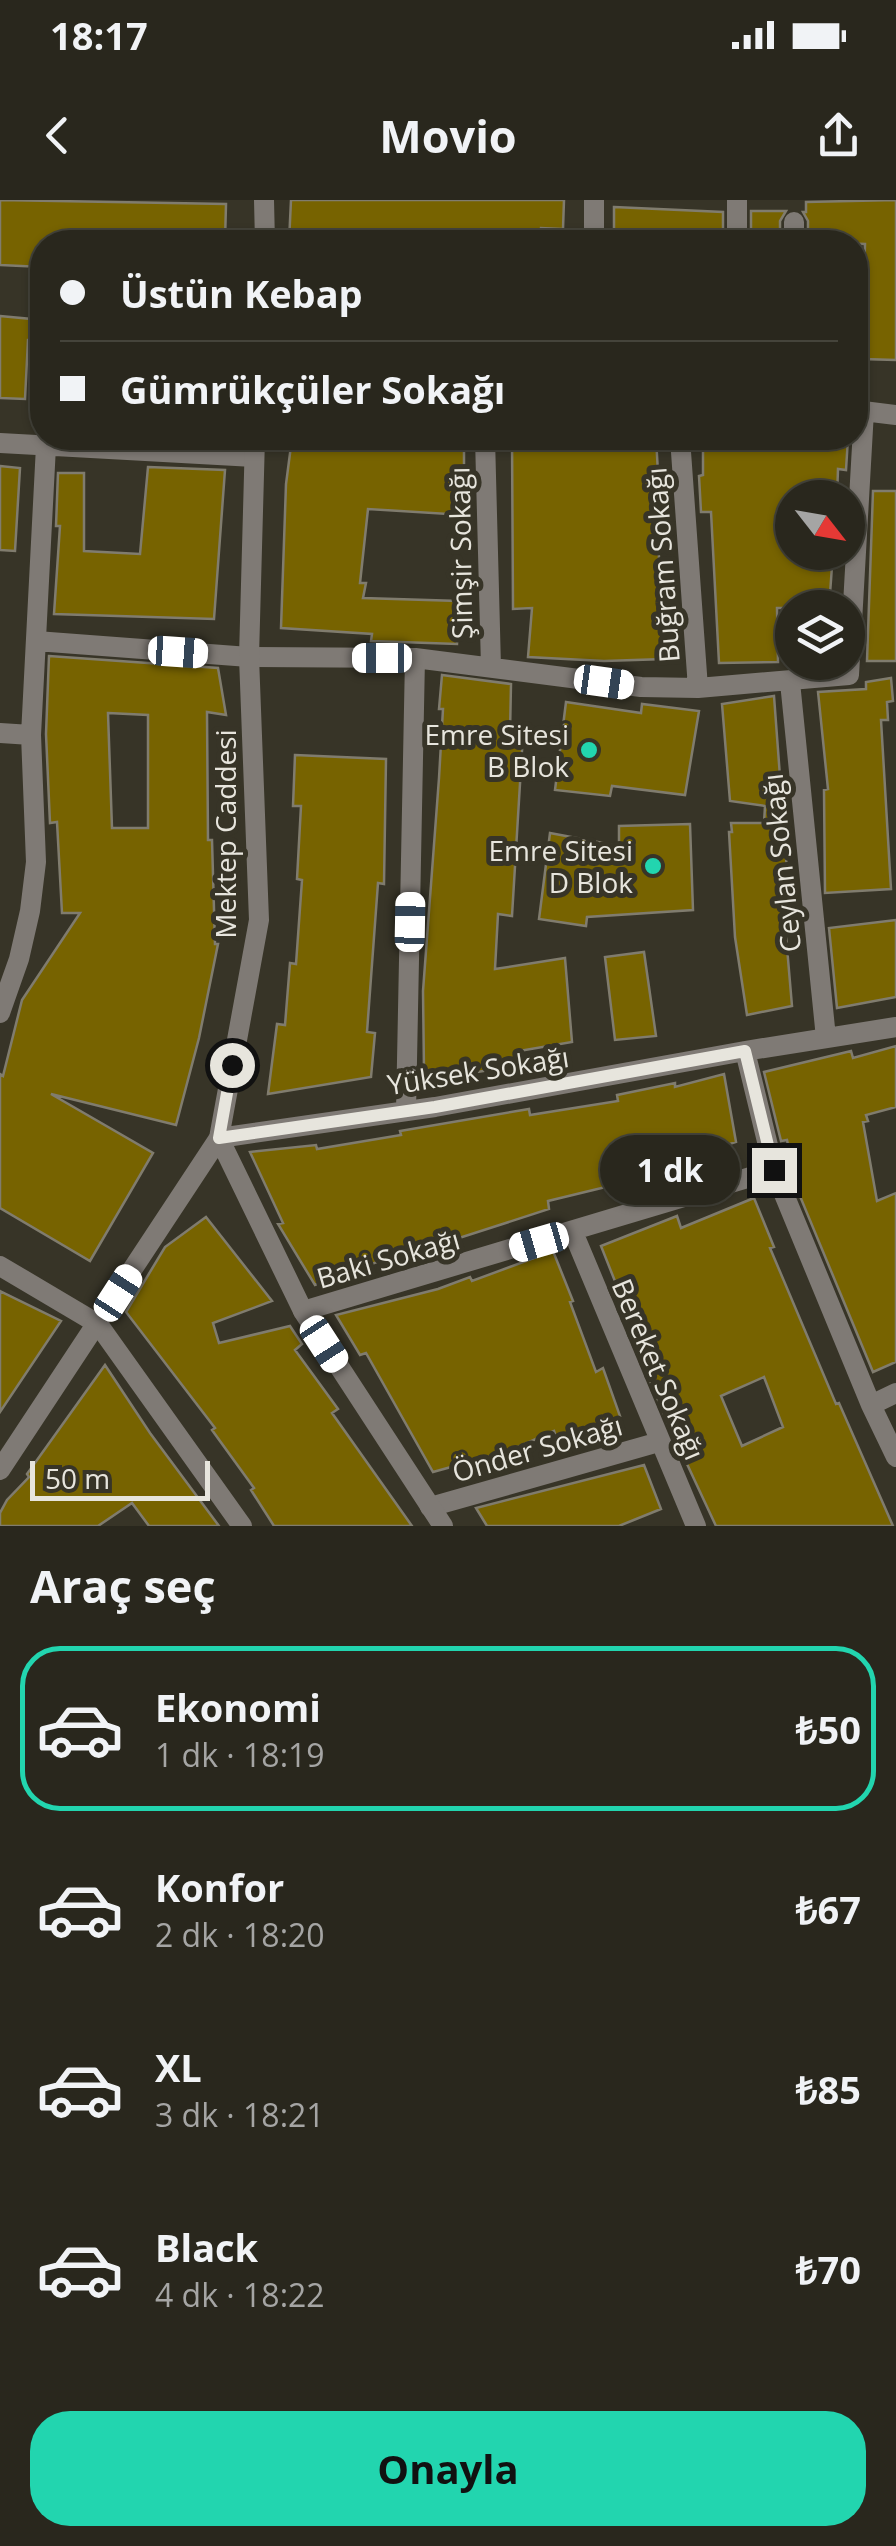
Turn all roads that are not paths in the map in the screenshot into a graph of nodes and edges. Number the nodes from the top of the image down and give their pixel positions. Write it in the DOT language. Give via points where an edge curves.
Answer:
graph roads {
  1 [pos="264,200"];
  2 [pos="594,200"];
  3 [pos="737,200"];
  4 [pos="264,230"];
  5 [pos="594,230"];
  6 [pos="736,230"];
  7 [pos="868,411"];
  8 [pos="896,415"];
  9 [pos="0,443"];
  10 [pos="30,445"];
  11 [pos="46,450"];
  12 [pos="254,450"];
  13 [pos="485,450"];
  14 [pos="681,450"];
  15 [pos="858,450"];
  16 [pos="36,641"];
  17 [pos="250,657"];
  18 [pos="414,658"];
  19 [pos="490,666"];
  20 [pos="790,682"];
  21 [pos="698,688"];
  22 [pos="0,733"];
  23 [pos="31,735"];
  24 [pos="8,968"];
  25 [pos="0,1012"];
  26 [pos="896,1028"];
  27 [pos="826,1038"];
  28 [pos="745,1051"];
  29 [pos="406,1111"];
  30 [pos="219,1138"];
  31 [pos="774,1170"];
  32 [pos="572,1232"];
  33 [pos="0,1266"];
  34 [pos="303,1311"];
  35 [pos="98,1324"];
  36 [pos="896,1393"];
  37 [pos="871,1405"];
  38 [pos="659,1442"];
  39 [pos="896,1457"];
  40 [pos="0,1470"];
  41 [pos="430,1507"];
  42 [pos="242,1526"];
  43 [pos="443,1526"];
  44 [pos="696,1526"];
  1 -- 4 [label="street"];
  2 -- 5 [label="street"];
  3 -- 6 [label="street"];
  7 -- 8 [label="street"];
  9 -- 10 [label="street"];
  11 -- 16 [label="street"];
  12 -- 17 [label="street, Mektep Caddesi"];
  13 -- 19 [label="street, Şimşir Sokağı"];
  14 -- 21 [label="street, Buğram Sokağı"];
  15 -- 20 [label="street" via="849,675"];
  16 -- 17 [label="street"];
  16 -- 23 [label="street"];
  17 -- 18 [label="street"];
  17 -- 30 [label="street, Mektep Caddesi" via="259,920"];
  18 -- 19 [label="street"];
  18 -- 29 [label="street"];
  19 -- 21 [label="street" via="641,687"];
  20 -- 21 [label="street"];
  20 -- 27 [label="street, Ceylan Sokağı"];
  22 -- 23 [label="street"];
  23 -- 24 [label="street" via="36,862 30,910"];
  24 -- 25 [label="street"];
  26 -- 27 [label="street, Yüksek Sokağı"];
  27 -- 28 [label="street, Yüksek Sokağı"];
  28 -- 29 [label="street, Yüksek Sokağı"];
  28 -- 31 [label="street"];
  29 -- 30 [label="street, Yüksek Sokağı"];
  30 -- 34 [label="street"];
  30 -- 35 [label="street"];
  31 -- 32 [label="street, Baki Sokağı"];
  31 -- 37 [label="street"];
  32 -- 34 [label="street, Baki Sokağı"];
  32 -- 38 [label="street, Bereket Sokağı"];
  33 -- 35 [label="street"];
  34 -- 41 [label="street"];
  35 -- 40 [label="street"];
  35 -- 42 [label="street"];
  36 -- 37 [label="street"];
  37 -- 39 [label="street"];
  38 -- 41 [label="street, Önder Sokağı"];
  38 -- 44 [label="street, Bereket Sokağı"];
  41 -- 43 [label="street"];
}
